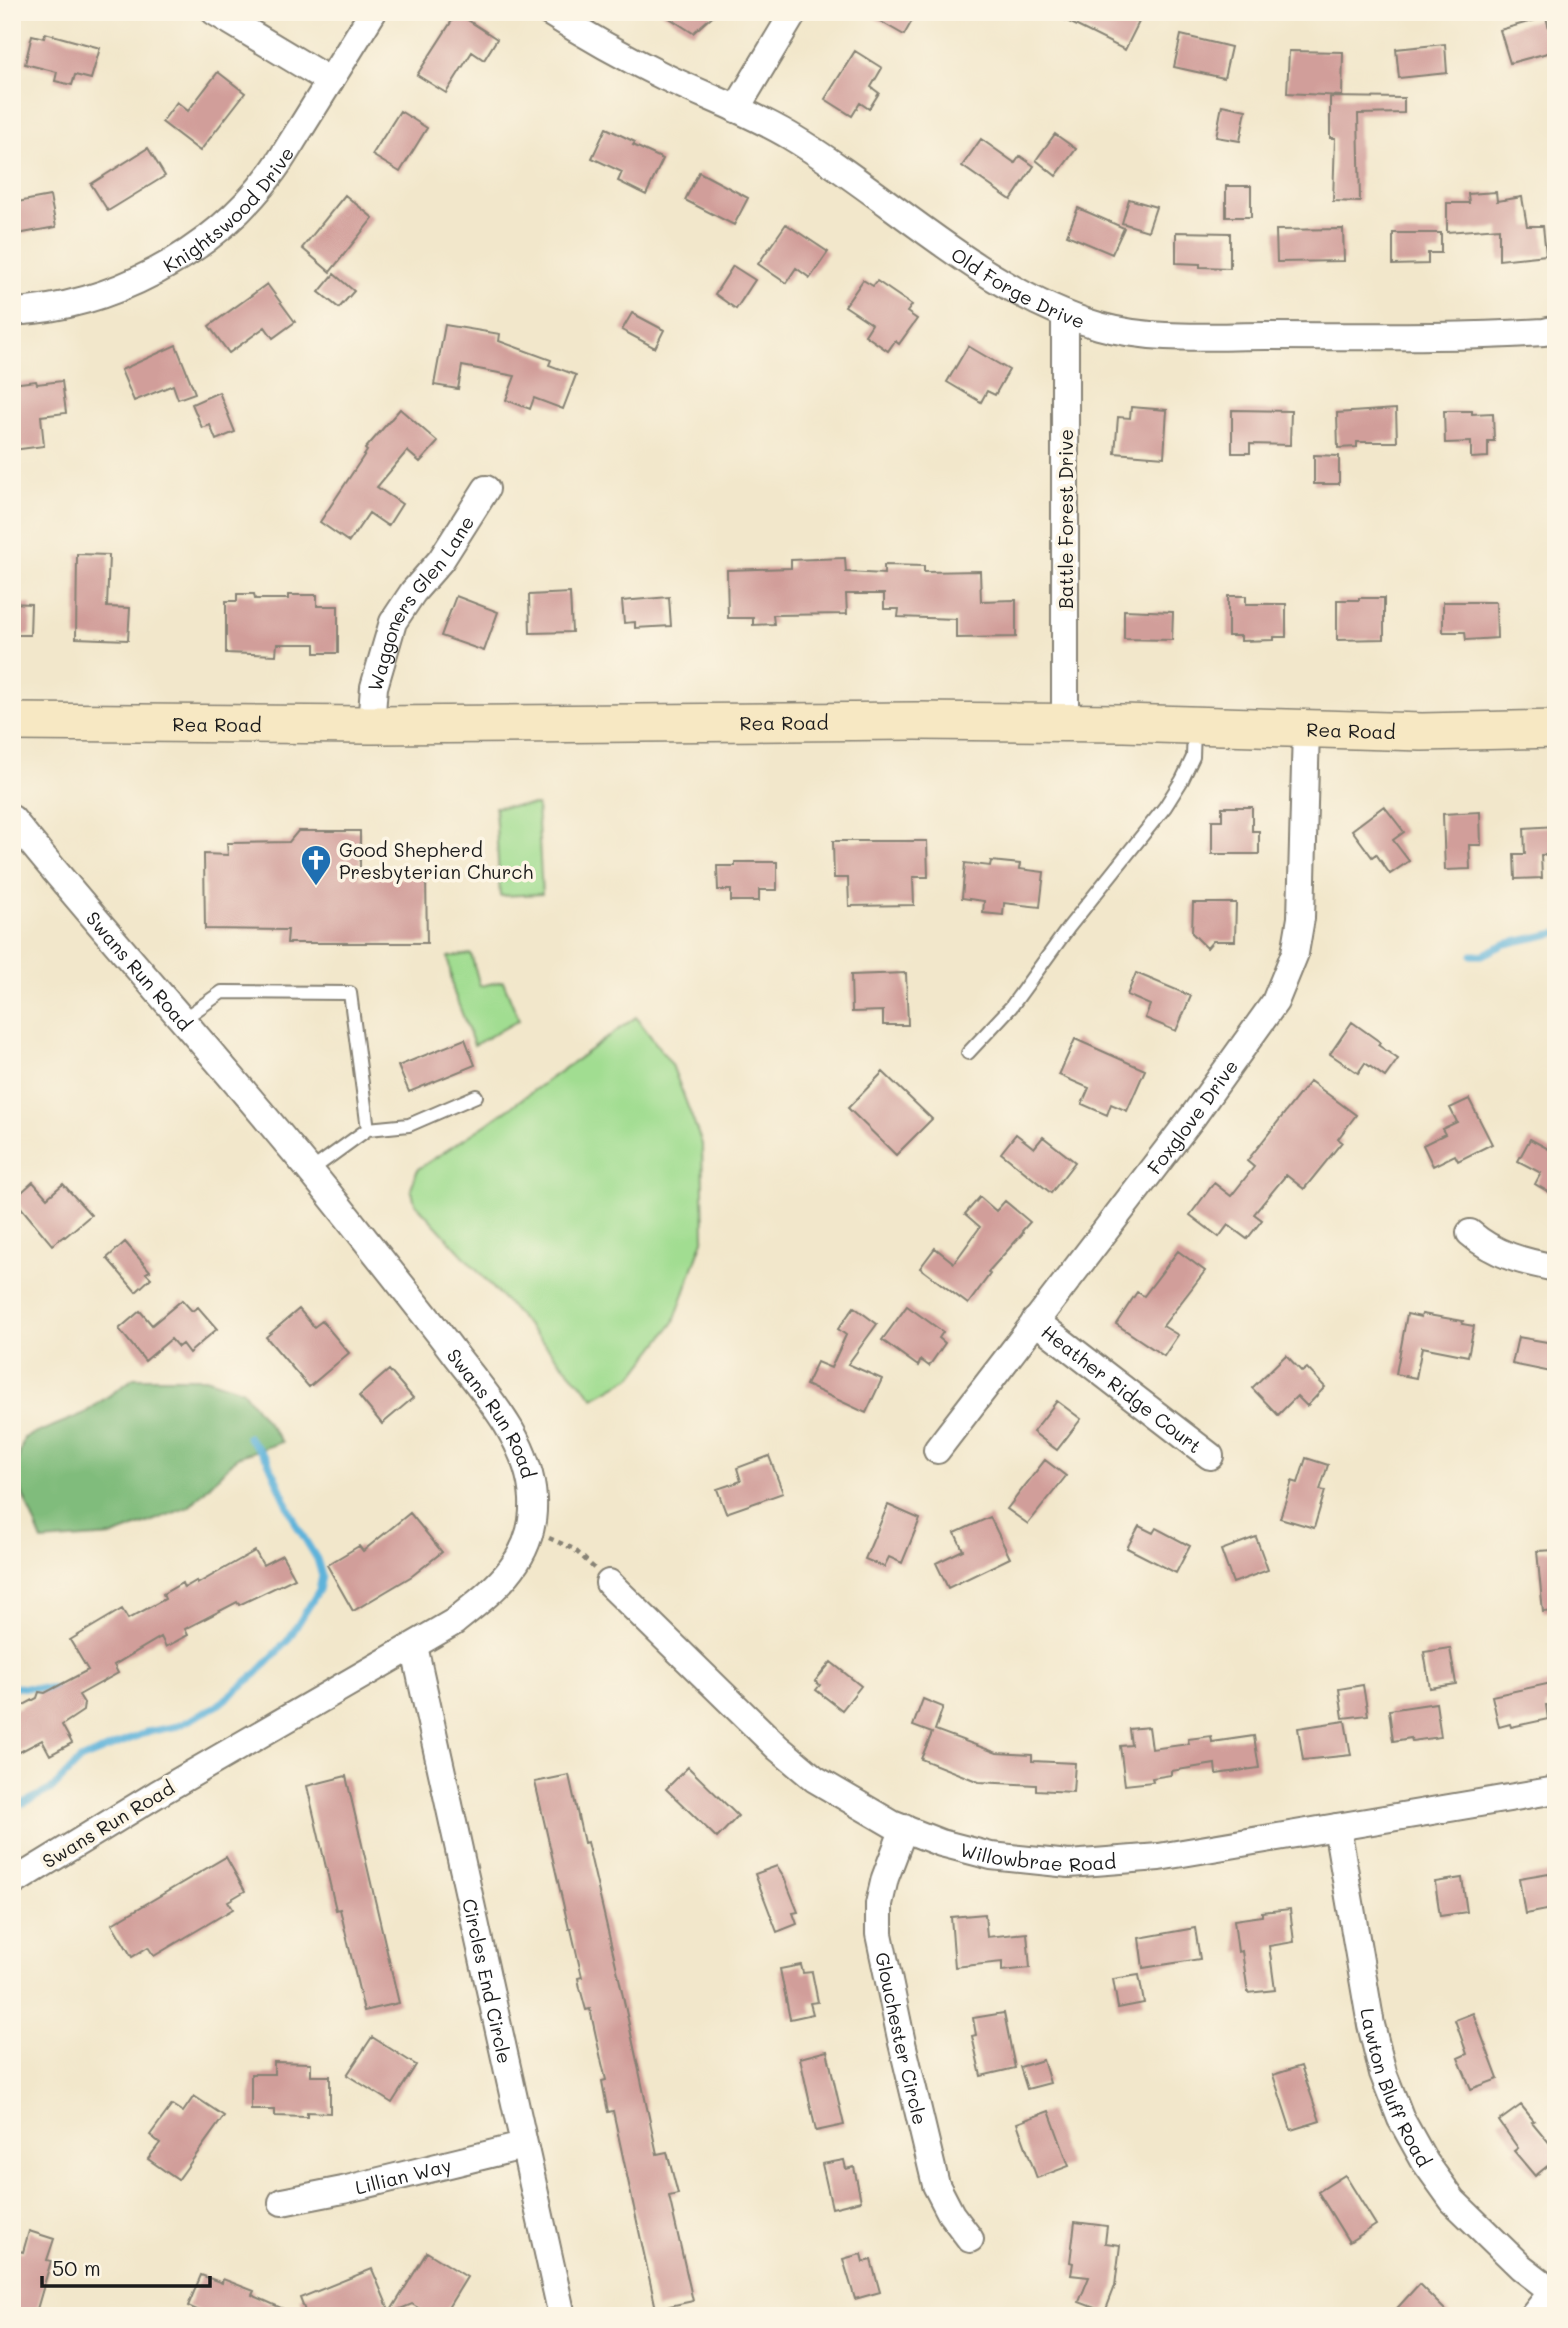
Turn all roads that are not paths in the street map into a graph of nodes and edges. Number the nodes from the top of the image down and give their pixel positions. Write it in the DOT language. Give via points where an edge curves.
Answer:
graph roads {
  1 [pos="215,12"];
  2 [pos="373,12"];
  3 [pos="549,12"];
  4 [pos="794,12"];
  5 [pos="330,81"];
  6 [pos="736,109"];
  7 [pos="12,312"];
  8 [pos="1065,315"];
  9 [pos="1556,329"];
  10 [pos="486,489"];
  11 [pos="12,722"];
  12 [pos="1065,724"];
  13 [pos="371,725"];
  14 [pos="1194,725"];
  15 [pos="1306,728"];
  16 [pos="1556,729"];
  17 [pos="12,819"];
  18 [pos="182,1020"];
  19 [pos="968,1053"];
  20 [pos="476,1096"];
  21 [pos="368,1129"];
  22 [pos="310,1171"];
  23 [pos="1470,1233"];
  24 [pos="1556,1268"];
  25 [pos="1035,1321"];
  26 [pos="937,1450"];
  27 [pos="1210,1456"];
  28 [pos="610,1583"];
  29 [pos="414,1646"];
  30 [pos="1556,1790"];
  31 [pos="1337,1827"];
  32 [pos="904,1828"];
  33 [pos="12,1883"];
  34 [pos="523,2146"];
  35 [pos="282,2202"];
  36 [pos="970,2239"];
  37 [pos="1554,2293"];
  38 [pos="562,2316"];
  39 [pos="1533,2316"];
  1 -- 5 [label="street"];
  2 -- 5 [label="street, Knightswood Drive"];
  3 -- 6 [label="street, Old Forge Drive" via="619,54"];
  4 -- 6 [label="street"];
  5 -- 7 [label="street, Knightswood Drive" via="270,176 210,235 170,263 121,287 75,302"];
  6 -- 8 [label="street, Old Forge Drive" via="835,164 997,281"];
  8 -- 9 [label="street, Old Forge Drive" via="1137,333 1201,336 1468,337"];
  8 -- 12 [label="street, Battle Forest Drive"];
  10 -- 13 [label="street, Waggoners Glen Lane" via="441,560 393,622 374,687"];
  11 -- 13 [label="main road, Rea Road"];
  12 -- 13 [label="main road, Rea Road" via="916,720"];
  12 -- 14 [label="main road, Rea Road"];
  14 -- 15 [label="main road, Rea Road"];
  14 -- 19 [label="lane" via="1193,757 1165,807 1011,1007"];
  15 -- 16 [label="main road, Rea Road" via="1422,732"];
  15 -- 25 [label="street, Foxglove Drive" via="1301,918 1283,986 1246,1045"];
  17 -- 18 [label="street, Swans Run Road"];
  18 -- 21 [label="lane" via="222,992 350,993"];
  18 -- 22 [label="street, Swans Run Road"];
  20 -- 21 [label="lane" via="408,1125"];
  21 -- 22 [label="lane"];
  22 -- 29 [label="street, Swans Run Road" via="494,1406 516,1441 527,1471 533,1499 530,1530 513,1568 497,1588 454,1622"];
  23 -- 24 [label="street" via="1504,1255"];
  25 -- 26 [label="street, Foxglove Drive"];
  25 -- 27 [label="street, Heather Ridge Court"];
  28 -- 32 [label="street, Willowbrae Road" via="778,1748 856,1805"];
  29 -- 33 [label="street, Swans Run Road"];
  29 -- 34 [label="street, Circles End Circle"];
  30 -- 31 [label="street, Willowbrae Road"];
  31 -- 32 [label="street, Willowbrae Road" via="1159,1857 1069,1864 991,1856"];
  31 -- 37 [label="street, Lawton Bluff Road" via="1371,2025 1401,2119 1453,2201"];
  32 -- 36 [label="street, Glouchester Circle" via="885,1878 879,1934 936,2185"];
  34 -- 35 [label="street, Lillian Way"];
  34 -- 38 [label="street, Circles End Circle"];
  37 -- 39 [label="street"];
}
